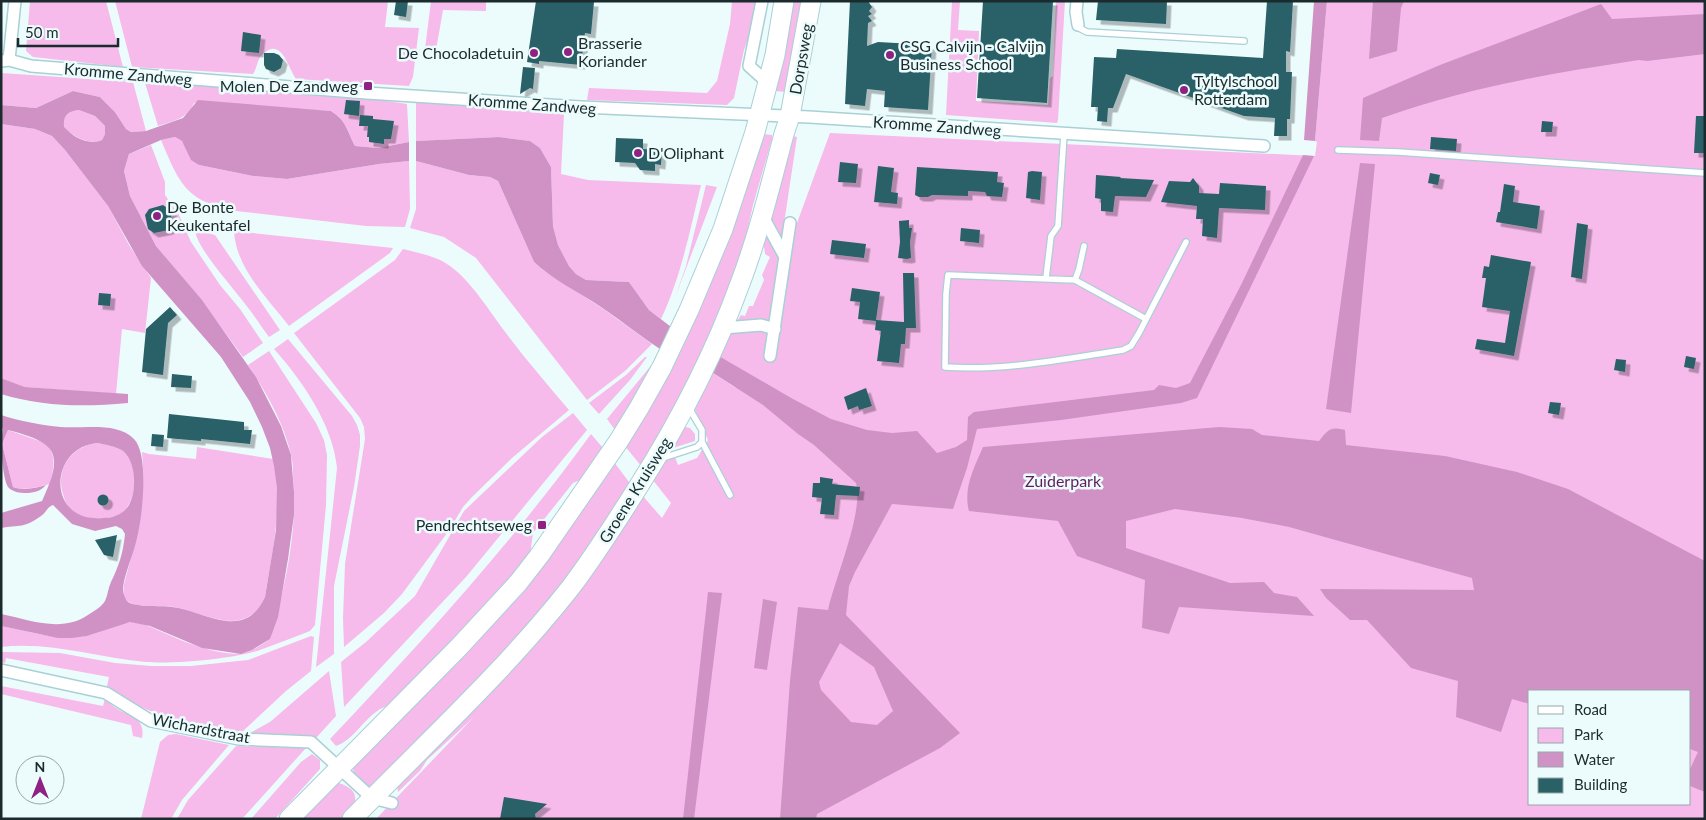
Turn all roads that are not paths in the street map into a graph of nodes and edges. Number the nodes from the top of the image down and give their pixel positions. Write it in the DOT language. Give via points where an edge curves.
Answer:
graph roads {
  1 [pos="15,1"];
  2 [pos="762,1"];
  3 [pos="784,1"];
  4 [pos="811,1"];
  5 [pos="1077,1"];
  6 [pos="1078,25"];
  7 [pos="1244,42"];
  8 [pos="5,61"];
  9 [pos="768,83"];
  10 [pos="760,115"];
  11 [pos="790,116"];
  12 [pos="1064,134"];
  13 [pos="1264,146"];
  14 [pos="1338,150"];
  15 [pos="1705,173"];
  16 [pos="761,214"];
  17 [pos="790,223"];
  18 [pos="1186,242"];
  19 [pos="1084,246"];
  20 [pos="785,257"];
  21 [pos="1046,278"];
  22 [pos="1075,280"];
  23 [pos="1146,319"];
  24 [pos="774,329"];
  25 [pos="720,336"];
  26 [pos="770,356"];
  27 [pos="687,404"];
  28 [pos="702,442"];
  29 [pos="655,462"];
  30 [pos="730,496"];
  31 [pos="1,670"];
  32 [pos="340,769"];
  33 [pos="372,798"];
  34 [pos="392,803"];
  35 [pos="289,819"];
  36 [pos="352,819"];
  1 -- 8 [label="street"];
  2 -- 9 [label="street, Dorpsweg" via="749,66"];
  3 -- 9 [label="main road, Dorpsweg"];
  4 -- 11 [label="main road, Dorpsweg"];
  5 -- 6 [label="street"];
  6 -- 7 [label="lane" via="1088,32"];
  8 -- 10 [label="street, Kromme Zandweg" via="31,66 367,93"];
  9 -- 10 [label="main road, Dorpsweg"];
  10 -- 11 [label="street, Kromme Zandweg"];
  10 -- 32 [label="main road" via="723,229 662,367 618,442 518,583"];
  11 -- 12 [label="street, Kromme Zandweg"];
  11 -- 16 [label="main road, Groene Kruisweg"];
  12 -- 13 [label="street, Kromme Zandweg"];
  12 -- 21 [label="lane" via="1058,226 1051,236"];
  14 -- 15 [label="lane"];
  16 -- 20 [label="street"];
  16 -- 25 [label="main road, Groene Kruisweg"];
  17 -- 20 [label="street"];
  18 -- 23 [label="lane"];
  19 -- 22 [label="lane"];
  20 -- 24 [label="street"];
  21 -- 22 [label="lane"];
  21 -- 23 [label="lane" via="948,275 945,367 1012,366 1123,350 1131,346"];
  22 -- 23 [label="lane"];
  24 -- 25 [label="street" via="762,325"];
  24 -- 26 [label="street"];
  25 -- 27 [label="main road, Groene Kruisweg"];
  27 -- 28 [label="lane" via="702,430"];
  27 -- 29 [label="main road, Groene Kruisweg"];
  28 -- 29 [label="lane" via="697,447"];
  28 -- 30 [label="lane"];
  29 -- 33 [label="main road, Groene Kruisweg" via="595,555 564,595 477,694"];
  31 -- 32 [label="street, Wichardstraat" via="106,693 152,721 240,739 311,742"];
  32 -- 33 [label="street"];
  32 -- 35 [label="main road"];
  33 -- 34 [label="street"];
  33 -- 36 [label="main road, Groene Kruisweg"];
}
